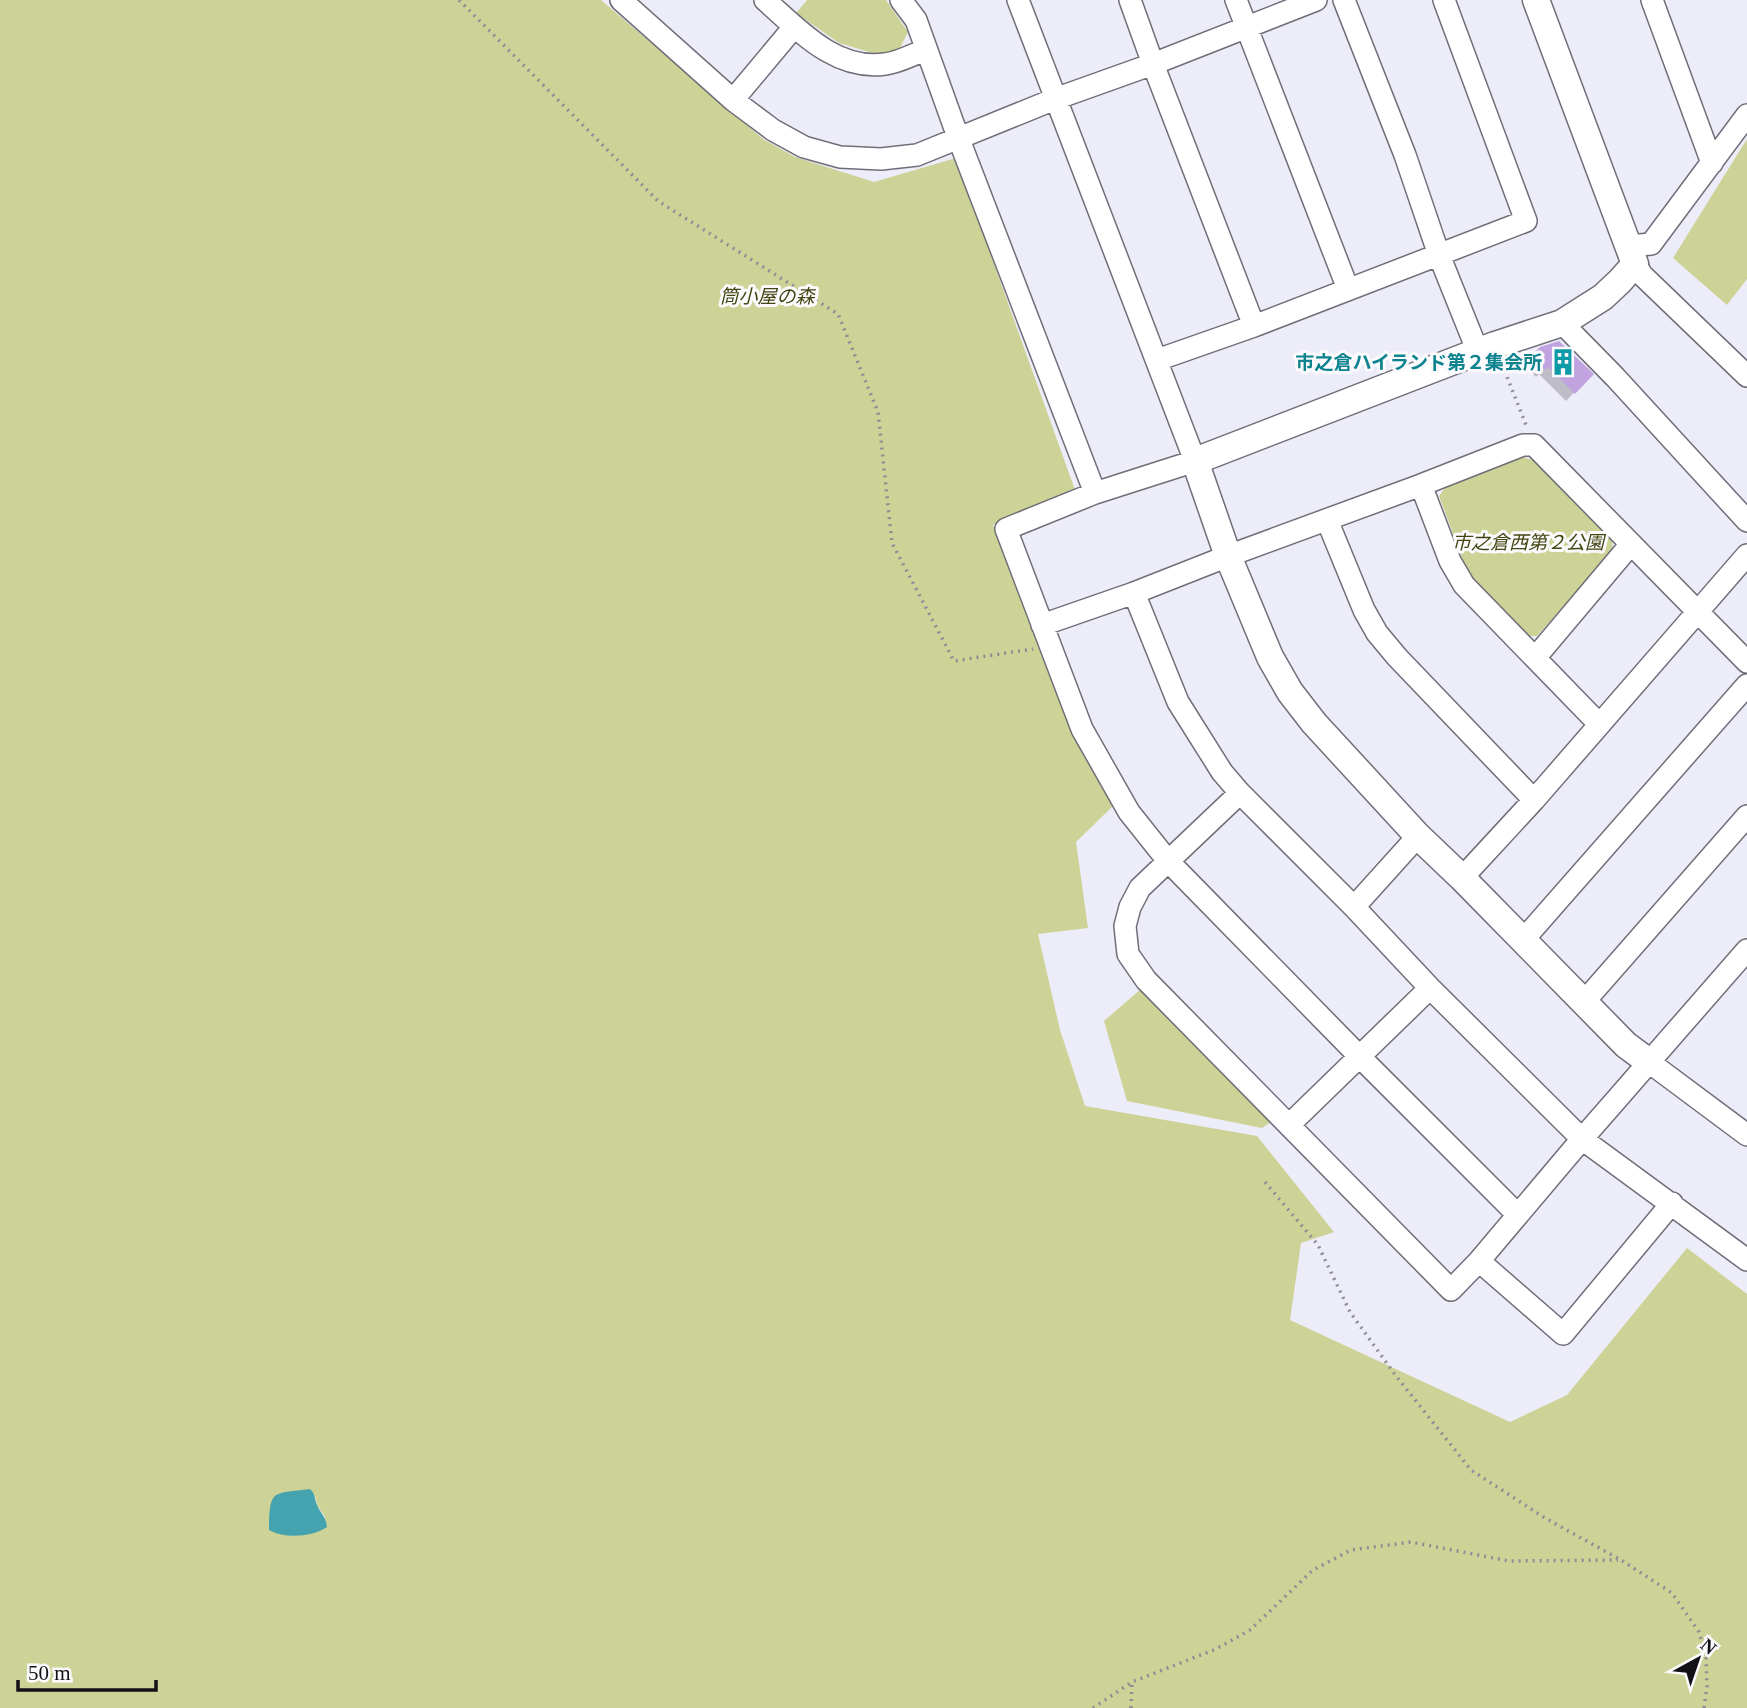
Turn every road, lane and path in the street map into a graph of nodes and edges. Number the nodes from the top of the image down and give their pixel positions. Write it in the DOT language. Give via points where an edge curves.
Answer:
graph roads {
  1 [pos="459,0"];
  2 [pos="621,0"];
  3 [pos="765,0"];
  4 [pos="901,0"];
  5 [pos="1018,0"];
  6 [pos="1130,0"];
  7 [pos="1236,0"];
  8 [pos="1316,0"];
  9 [pos="1345,0"];
  10 [pos="1444,0"];
  11 [pos="1536,0"];
  12 [pos="1652,0"];
  13 [pos="794,27"];
  14 [pos="1248,27"];
  15 [pos="926,49"];
  16 [pos="1153,64"];
  17 [pos="1055,99"];
  18 [pos="733,100"];
  19 [pos="1747,115"];
  20 [pos="958,137"];
  21 [pos="1712,163"];
  22 [pos="1439,255"];
  23 [pos="1632,255"];
  24 [pos="1348,289"];
  25 [pos="1562,323"];
  26 [pos="1254,326"];
  27 [pos="1487,349"];
  28 [pos="1157,360"];
  29 [pos="1747,376"];
  30 [pos="1534,445"];
  31 [pos="1195,461"];
  32 [pos="1421,485"];
  33 [pos="1095,493"];
  34 [pos="1327,520"];
  35 [pos="1747,521"];
  36 [pos="1631,544"];
  37 [pos="1747,555"];
  38 [pos="1228,556"];
  39 [pos="1134,593"];
  40 [pos="1699,612"];
  41 [pos="1042,625"];
  42 [pos="1051,647"];
  43 [pos="1535,659"];
  44 [pos="1747,662"];
  45 [pos="1747,685"];
  46 [pos="1599,724"];
  47 [pos="1240,793"];
  48 [pos="1534,800"];
  49 [pos="1747,816"];
  50 [pos="1418,836"];
  51 [pos="1168,861"];
  52 [pos="1462,878"];
  53 [pos="1354,906"];
  54 [pos="1523,940"];
  55 [pos="1745,958"];
  56 [pos="1430,988"];
  57 [pos="1583,1003"];
  58 [pos="1360,1057"];
  59 [pos="1649,1062"];
  60 [pos="1289,1125"];
  61 [pos="1747,1135"];
  62 [pos="1582,1139"];
  63 [pos="1265,1182"];
  64 [pos="1672,1203"];
  65 [pos="1518,1215"];
  66 [pos="1747,1260"];
  67 [pos="1479,1261"];
  68 [pos="1620,1560"];
  69 [pos="1132,1682"];
  70 [pos="1093,1708"];
  71 [pos="1131,1708"];
  72 [pos="1704,1708"];
  1 -- 42 [label="path" via="658,201 838,314 878,412 892,543 954,661"];
  2 -- 18 [label="street"];
  3 -- 13 [label="street"];
  4 -- 15 [label="street" via="916,20"];
  5 -- 17 [label="street"];
  6 -- 16 [label="street"];
  7 -- 14 [label="street"];
  8 -- 14 [label="street"];
  9 -- 22 [label="street"];
  10 -- 22 [label="street" via="1526,221"];
  11 -- 23 [label="street"];
  12 -- 21 [label="street"];
  13 -- 15 [label="street" via="831,54 865,65 886,64"];
  13 -- 18 [label="street"];
  14 -- 16 [label="street"];
  14 -- 24 [label="street"];
  15 -- 20 [label="street"];
  16 -- 17 [label="street"];
  16 -- 26 [label="street"];
  17 -- 20 [label="street"];
  17 -- 28 [label="street"];
  18 -- 20 [label="street" via="804,147 840,157 917,155"];
  19 -- 21 [label="street"];
  20 -- 33 [label="street"];
  21 -- 23 [label="street" via="1651,244"];
  22 -- 24 [label="street"];
  22 -- 27 [label="street"];
  23 -- 25 [label="street" via="1620,281"];
  23 -- 29 [label="street" via="1642,275"];
  24 -- 26 [label="street"];
  25 -- 27 [label="street"];
  25 -- 35 [label="street"];
  26 -- 28 [label="street"];
  27 -- 30 [label="path"];
  27 -- 31 [label="street"];
  28 -- 31 [label="street"];
  30 -- 32 [label="street" via="1523,445"];
  30 -- 36 [label="street"];
  31 -- 33 [label="street"];
  31 -- 38 [label="street"];
  32 -- 34 [label="street"];
  32 -- 43 [label="street" via="1464,585"];
  33 -- 41 [label="street" via="1006,529"];
  34 -- 38 [label="street"];
  34 -- 48 [label="street" via="1377,633"];
  36 -- 40 [label="street"];
  36 -- 43 [label="street"];
  37 -- 40 [label="street"];
  38 -- 39 [label="street"];
  38 -- 50 [label="street" via="1270,657 1290,692"];
  39 -- 41 [label="street"];
  39 -- 47 [label="street" via="1178,702"];
  40 -- 44 [label="street"];
  40 -- 46 [label="street"];
  41 -- 42 [label="street"];
  42 -- 51 [label="street" via="1083,729 1107,775"];
  43 -- 46 [label="street"];
  45 -- 54 [label="street"];
  46 -- 48 [label="street"];
  47 -- 51 [label="street"];
  47 -- 53 [label="street"];
  48 -- 52 [label="street"];
  49 -- 57 [label="street"];
  50 -- 52 [label="street"];
  50 -- 53 [label="street"];
  51 -- 58 [label="street"];
  51 -- 60 [label="street" via="1140,888 1130,907 1125,926 1128,954 1146,980"];
  52 -- 54 [label="street"];
  53 -- 56 [label="street"];
  54 -- 57 [label="street"];
  55 -- 59 [label="street"];
  56 -- 58 [label="street"];
  56 -- 62 [label="street"];
  57 -- 59 [label="street"];
  58 -- 60 [label="street"];
  58 -- 65 [label="street"];
  59 -- 61 [label="street"];
  59 -- 62 [label="street"];
  60 -- 67 [label="street" via="1451,1290"];
  62 -- 64 [label="street"];
  62 -- 65 [label="street"];
  63 -- 68 [label="path" via="1318,1245 1350,1312 1471,1471"];
  64 -- 66 [label="street"];
  64 -- 67 [label="street" via="1563,1334"];
  65 -- 67 [label="street"];
  68 -- 69 [label="path" via="1509,1561 1411,1542 1351,1550 1313,1570 1250,1630 1216,1649"];
  68 -- 72 [label="path" via="1672,1593 1699,1632 1706,1658"];
  69 -- 70 [label="path"];
  69 -- 71 [label="path"];
}
